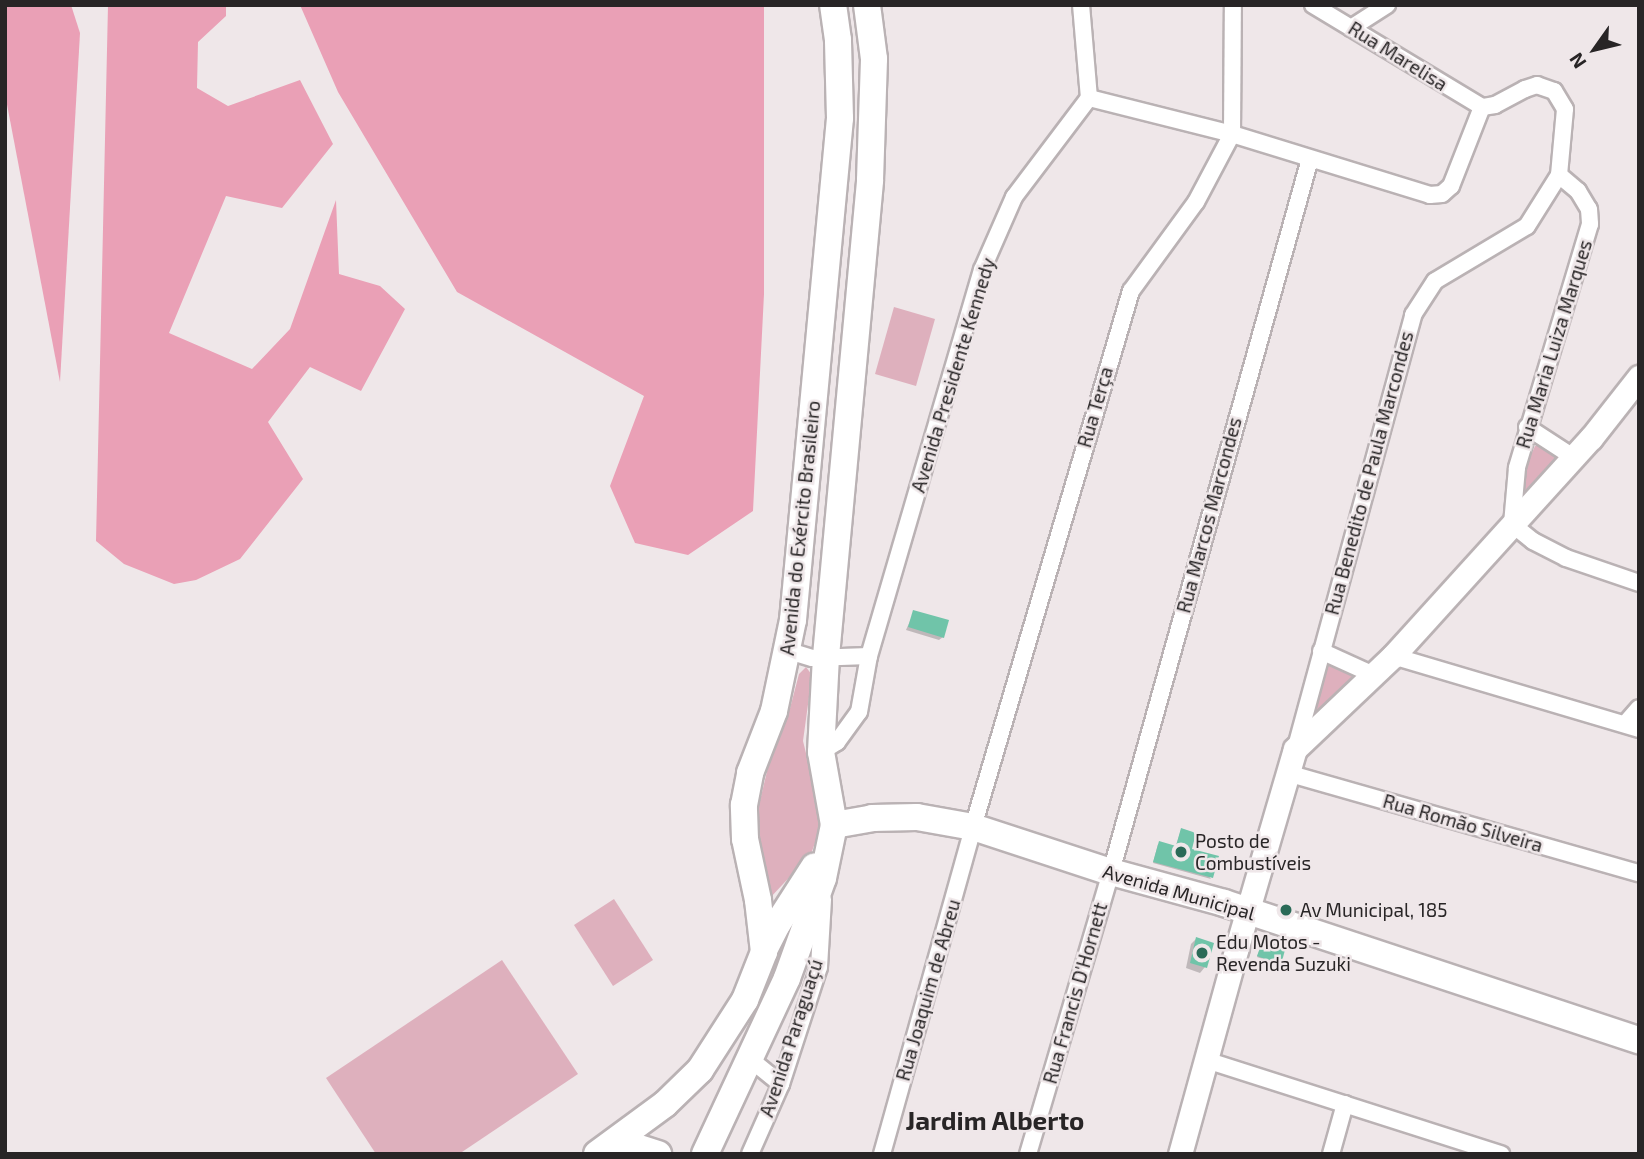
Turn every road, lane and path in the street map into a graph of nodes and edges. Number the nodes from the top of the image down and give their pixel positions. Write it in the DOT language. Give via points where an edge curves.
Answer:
graph roads {
  1 [pos="833,5"];
  2 [pos="867,5"];
  3 [pos="1081,5"];
  4 [pos="1233,5"];
  5 [pos="1313,5"];
  6 [pos="1387,5"];
  7 [pos="1351,28"];
  8 [pos="1089,98"];
  9 [pos="1482,107"];
  10 [pos="1232,134"];
  11 [pos="1310,159"];
  12 [pos="1559,175"];
  13 [pos="1639,377"];
  14 [pos="1527,427"];
  15 [pos="1573,457"];
  16 [pos="1512,524"];
  17 [pos="1639,583"];
  18 [pos="789,651"];
  19 [pos="1321,651"];
  20 [pos="826,656"];
  21 [pos="869,656"];
  22 [pos="1393,656"];
  23 [pos="1374,675"];
  24 [pos="1639,708"];
  25 [pos="1632,726"];
  26 [pos="1295,749"];
  27 [pos="821,752"];
  28 [pos="1287,773"];
  29 [pos="834,825"];
  30 [pos="973,827"];
  31 [pos="1111,872"];
  32 [pos="1639,873"];
  33 [pos="823,878"];
  34 [pos="1248,912"];
  35 [pos="764,952"];
  36 [pos="1639,1040"];
  37 [pos="750,1059"];
  38 [pos="1206,1060"];
  39 [pos="781,1084"];
  40 [pos="1345,1104"];
  41 [pos="600,1151"];
  42 [pos="659,1154"];
  43 [pos="705,1154"];
  44 [pos="750,1154"];
  45 [pos="882,1154"];
  46 [pos="1028,1154"];
  47 [pos="1180,1154"];
  48 [pos="1331,1154"];
  49 [pos="1501,1154"];
  1 -- 18 [label="main road, Avenida do Exército Brasileiro" via="839,131"];
  2 -- 20 [label="main road, Avenida do Exército Brasileiro" via="874,59 870,180"];
  3 -- 8 [label="street"];
  4 -- 10 [label="street, Rua Terça"];
  5 -- 7 [label="street, Rua Marelisa"];
  6 -- 7 [label="street"];
  7 -- 9 [label="street, Rua Marelisa"];
  8 -- 10 [label="street"];
  8 -- 21 [label="street, Avenida Presidente Kennedy" via="1014,197 982,270"];
  9 -- 11 [label="street" via="1451,186 1442,194 1430,195"];
  9 -- 12 [label="street, Rua Benedito de Paula Marcondes" via="1537,85 1554,91 1565,109"];
  10 -- 11 [label="street"];
  10 -- 30 [label="street, Rua Terça" via="1196,202 1131,291"];
  11 -- 31 [label="street, Rua Marcos Marcondes"];
  12 -- 14 [label="street, Rua Maria Luiza Marques" via="1578,191 1589,209 1590,225"];
  12 -- 19 [label="street, Rua Benedito de Paula Marcondes" via="1527,226 1435,281 1413,316"];
  13 -- 15 [label="main road"];
  14 -- 15 [label="street"];
  14 -- 16 [label="street, Rua Maria Luiza Marques" via="1517,468"];
  15 -- 16 [label="main road"];
  16 -- 17 [label="street" via="1566,558"];
  16 -- 22 [label="main road"];
  18 -- 20 [label="street"];
  18 -- 35 [label="main road, Avenida do Exército Brasileiro" via="744,805 745,839"];
  19 -- 23 [label="street"];
  19 -- 26 [label="street, Rua Benedito de Paula Marcondes"];
  20 -- 21 [label="street"];
  20 -- 27 [label="main road, Avenida do Exército Brasileiro"];
  21 -- 27 [label="street, Avenida Presidente Kennedy" via="859,712 837,742"];
  22 -- 23 [label="main road"];
  22 -- 25 [label="street"];
  23 -- 26 [label="main road"];
  24 -- 25 [label="street"];
  26 -- 28 [label="main road"];
  27 -- 29 [label="main road, Avenida do Exército Brasileiro"];
  28 -- 32 [label="street, Rua Romão Silveira"];
  28 -- 34 [label="main road"];
  29 -- 30 [label="main road, Avenida Municipal" via="918,817"];
  29 -- 33 [label="main road, Avenida do Exército Brasileiro"];
  29 -- 35 [label="main road" via="809,878"];
  30 -- 31 [label="main road, Avenida Municipal"];
  30 -- 45 [label="street, Rua Joaquim de Abreu"];
  31 -- 34 [label="main road, Avenida Municipal"];
  31 -- 46 [label="street, Rua Francis D'Hornett"];
  33 -- 37 [label="main road, Avenida do Exército Brasileiro" via="787,978"];
  33 -- 39 [label="street, Avenida Paraguaçú" via="819,967"];
  34 -- 36 [label="main road, Avenida Municipal"];
  34 -- 38 [label="main road"];
  35 -- 41 [label="main road, Avenida do Exército Brasileiro" via="745,1000 700,1070 665,1104"];
  37 -- 39 [label="street"];
  37 -- 43 [label="main road, Avenida do Exército Brasileiro"];
  38 -- 40 [label="street"];
  38 -- 47 [label="main road"];
  39 -- 44 [label="street, Avenida Paraguaçú"];
  40 -- 48 [label="street"];
  40 -- 49 [label="street"];
  41 -- 42 [label="main road" via="624,1143"];
}
